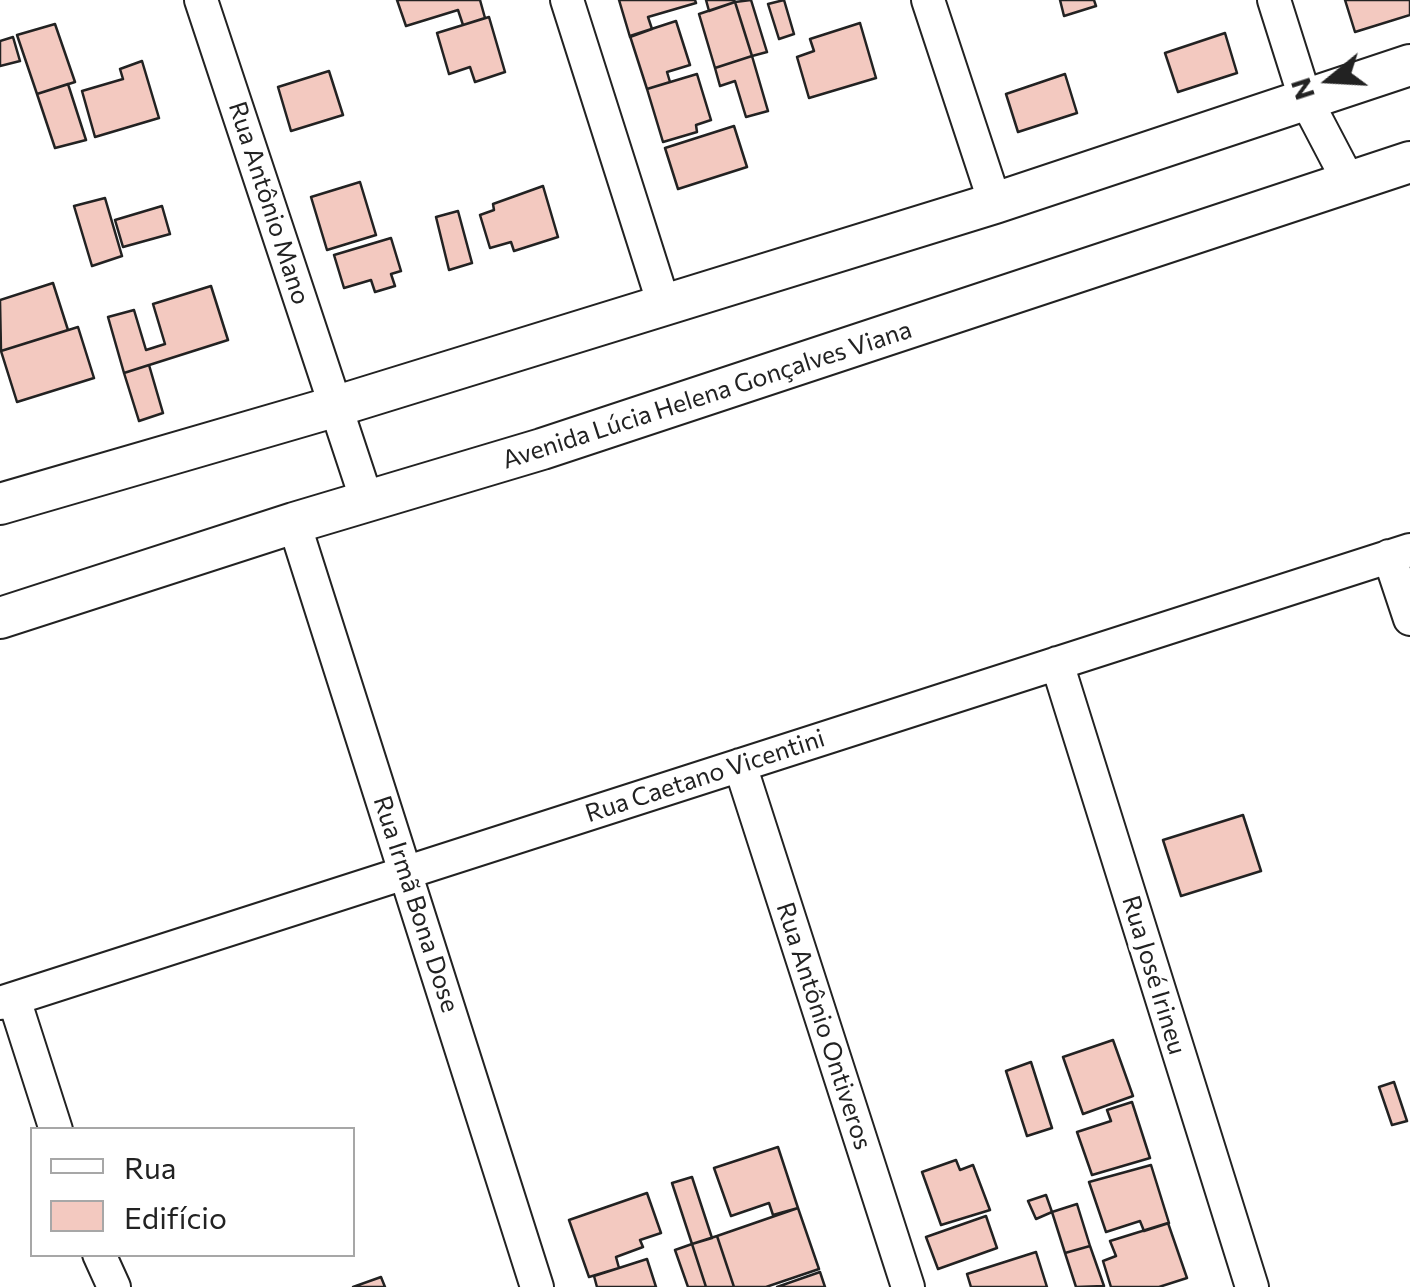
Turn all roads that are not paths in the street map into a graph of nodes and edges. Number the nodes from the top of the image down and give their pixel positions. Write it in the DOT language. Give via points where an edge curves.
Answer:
graph roads {
  1 [pos="202,0"];
  2 [pos="567,0"];
  3 [pos="928,0"];
  4 [pos="1274,0"];
  5 [pos="1410,66"];
  6 [pos="1305,98"];
  7 [pos="1410,162"];
  8 [pos="1348,182"];
  9 [pos="995,203"];
  10 [pos="664,306"];
  11 [pos="338,406"];
  12 [pos="367,500"];
  13 [pos="0,504"];
  14 [pos="294,522"];
  15 [pos="1400,553"];
  16 [pos="0,618"];
  17 [pos="1410,618"];
  18 [pos="1057,663"];
  19 [pos="740,765"];
  20 [pos="407,872"];
  21 [pos="7,1001"];
  22 [pos="55,1127"];
  23 [pos="100,1257"];
  24 [pos="114,1287"];
  25 [pos="536,1287"];
  26 [pos="908,1287"];
  27 [pos="1252,1287"];
  1 -- 11 [label="street, Rua Antônio Mano"];
  2 -- 10 [label="street"];
  3 -- 9 [label="street"];
  4 -- 6 [label="street"];
  5 -- 6 [label="street"];
  6 -- 8 [label="street"];
  6 -- 9 [label="street"];
  7 -- 8 [label="street, Avenida Lúcia Helena Gonçalves Viana"];
  8 -- 12 [label="street, Avenida Lúcia Helena Gonçalves Viana" via="630,421"];
  9 -- 10 [label="street"];
  10 -- 11 [label="street"];
  11 -- 12 [label="street, Rua Antônio Mano"];
  11 -- 13 [label="street"];
  12 -- 14 [label="street, Avenida Lúcia Helena Gonçalves Viana"];
  14 -- 16 [label="street, Avenida Lúcia Helena Gonçalves Viana"];
  14 -- 20 [label="street, Rua Irmã Bona Dose"];
  15 -- 17 [label="street"];
  15 -- 18 [label="street, Rua Caetano Vicentini"];
  18 -- 19 [label="street, Rua Caetano Vicentini"];
  18 -- 27 [label="street, Rua José Irineu"];
  19 -- 20 [label="street, Rua Caetano Vicentini"];
  19 -- 26 [label="street, Rua Antônio Ontiveros"];
  20 -- 21 [label="street, Rua Caetano Vicentini"];
  20 -- 25 [label="street, Rua Irmã Bona Dose"];
  21 -- 22 [label="street"];
  23 -- 24 [label="street"];
}
